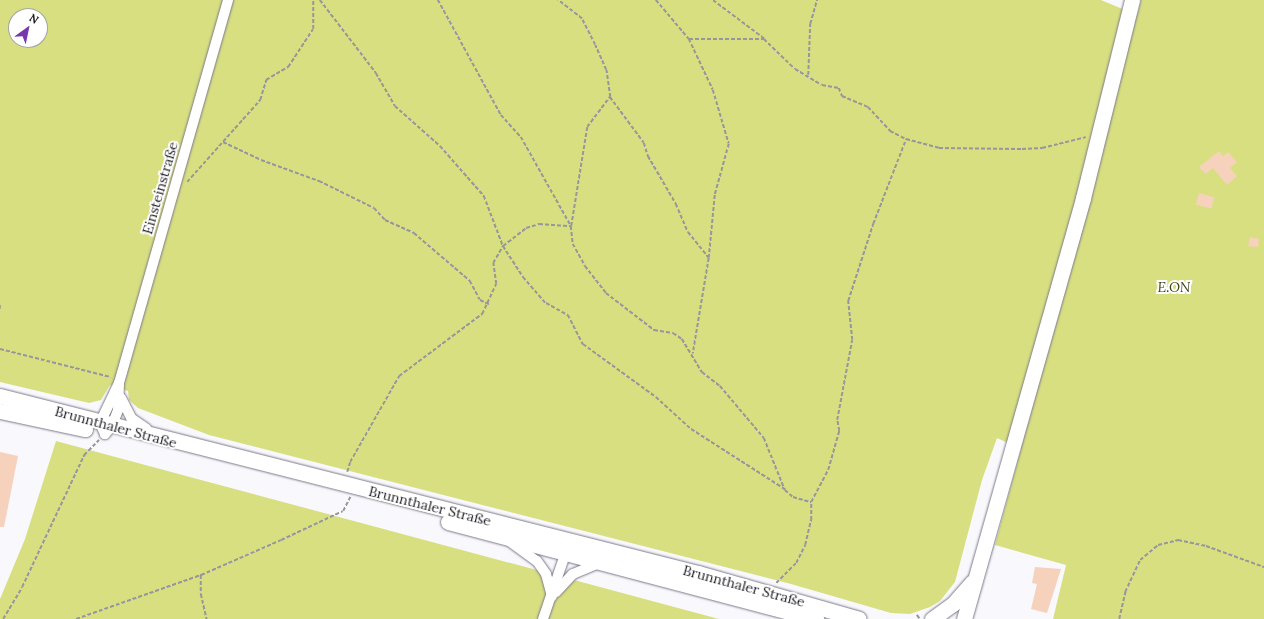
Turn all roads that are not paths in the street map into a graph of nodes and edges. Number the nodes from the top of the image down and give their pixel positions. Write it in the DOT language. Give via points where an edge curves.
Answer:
graph roads {
  1 [pos="228,0"];
  2 [pos="1132,0"];
  3 [pos="120,381"];
  4 [pos="0,396"];
  5 [pos="121,396"];
  6 [pos="0,411"];
  7 [pos="106,427"];
  8 [pos="168,440"];
  9 [pos="505,538"];
  10 [pos="567,548"];
  11 [pos="599,563"];
  12 [pos="974,580"];
  13 [pos="552,596"];
  14 [pos="970,596"];
  15 [pos="543,619"];
  16 [pos="816,619"];
  17 [pos="859,619"];
  18 [pos="932,619"];
  19 [pos="964,619"];
  20 [pos="973,619"];
  1 -- 3 [label="street, Einsteinstraße"];
  2 -- 12 [label="main road" via="1083,198"];
  3 -- 5 [label="street, Einsteinstraße"];
  3 -- 7 [label="street, Einsteinstraße"];
  4 -- 7 [label="main road, Brunnthaler Straße"];
  5 -- 7 [label="street, Einsteinstraße"];
  5 -- 8 [label="street, Einsteinstraße" via="136,423"];
  6 -- 7 [label="main road, Brunnthaler Straße"];
  7 -- 8 [label="main road, Brunnthaler Straße"];
  7 -- 9 [label="main road, Brunnthaler Straße" via="350,497"];
  8 -- 10 [label="main road, Brunnthaler Straße"];
  9 -- 10 [label="main road, Brunnthaler Straße"];
  9 -- 13 [label="street" via="537,561 546,574"];
  10 -- 11 [label="main road, Brunnthaler Straße"];
  10 -- 13 [label="street"];
  10 -- 17 [label="main road, Brunnthaler Straße" via="764,591"];
  11 -- 13 [label="street" via="573,574"];
  11 -- 16 [label="main road, Brunnthaler Straße"];
  12 -- 14 [label="main road"];
  12 -- 18 [label="main road" via="953,604"];
  13 -- 15 [label="street"];
  14 -- 19 [label="main road"];
  14 -- 20 [label="main road"];
}
